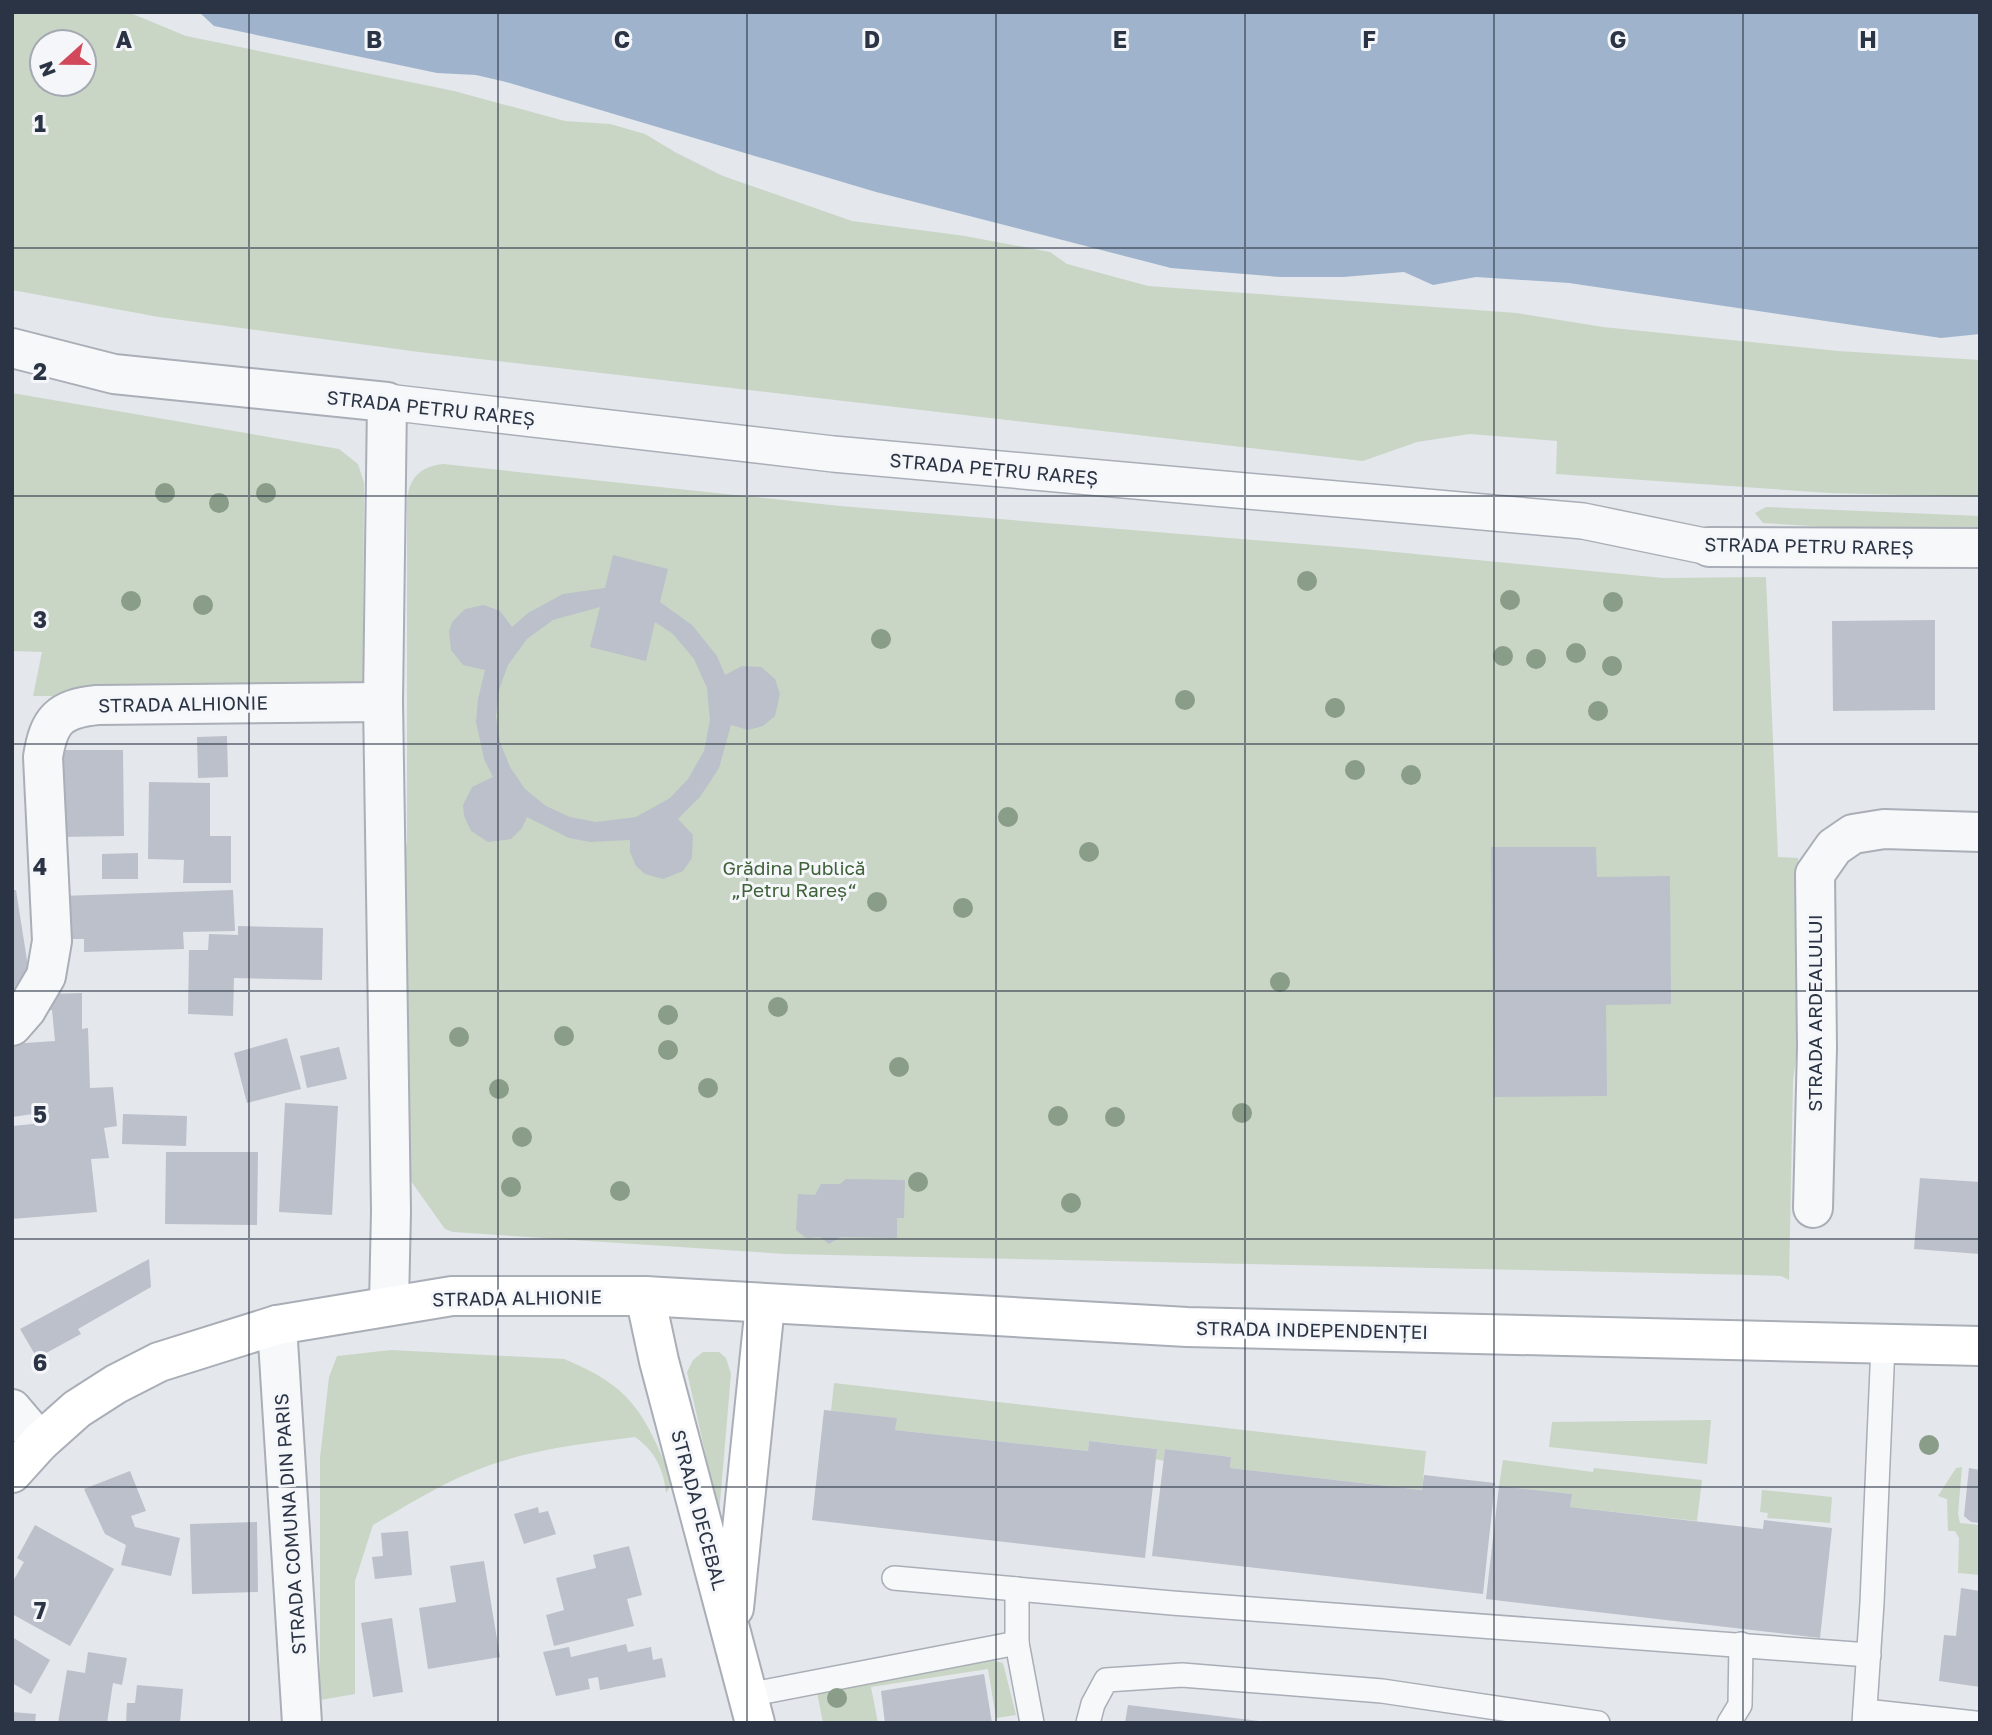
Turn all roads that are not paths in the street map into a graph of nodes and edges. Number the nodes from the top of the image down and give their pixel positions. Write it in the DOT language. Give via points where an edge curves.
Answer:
graph roads {
  1 [pos="12,348"];
  2 [pos="387,402"];
  3 [pos="1709,547"];
  4 [pos="1980,548"];
  5 [pos="383,702"];
  6 [pos="1980,832"];
  7 [pos="12,1026"];
  8 [pos="1813,1208"];
  9 [pos="645,1296"];
  10 [pos="389,1304"];
  11 [pos="765,1305"];
  12 [pos="277,1325"];
  13 [pos="1882,1345"];
  14 [pos="1980,1346"];
  15 [pos="12,1409"];
  16 [pos="40,1442"];
  17 [pos="12,1473"];
  18 [pos="894,1578"];
  19 [pos="1017,1589"];
  20 [pos="732,1631"];
  21 [pos="1017,1643"];
  22 [pos="1741,1644"];
  23 [pos="1869,1655"];
  24 [pos="752,1709"];
  25 [pos="1864,1717"];
  26 [pos="302,1723"];
  27 [pos="1032,1723"];
  28 [pos="1088,1723"];
  29 [pos="1598,1723"];
  30 [pos="1729,1723"];
  31 [pos="1975,1723"];
  1 -- 2 [label="street, STRADA PETRU RAREȘ" via="114,374"];
  2 -- 3 [label="street, STRADA PETRU RAREȘ" via="833,454 1583,521"];
  2 -- 5 [label="street"];
  3 -- 4 [label="street, STRADA PETRU RAREȘ"];
  5 -- 7 [label="street, STRADA ALHIONIE" via="97,705 75,707 58,717 47,732 43,757 52,941 46,976"];
  5 -- 10 [label="street"];
  6 -- 8 [label="street, STRADA ARDEALULUI" via="1884,829 1853,834 1835,847 1815,874"];
  9 -- 10 [label="main road, STRADA ALHIONIE" via="452,1296"];
  9 -- 11 [label="main road, STRADA INDEPENDENȚEI"];
  9 -- 20 [label="main road, STRADA DECEBAL"];
  10 -- 12 [label="main road, STRADA ALHIONIE"];
  11 -- 13 [label="main road, STRADA INDEPENDENȚEI" via="1187,1327"];
  11 -- 20 [label="main road"];
  12 -- 16 [label="main road, STRADA ALHIONIE" via="159,1362 77,1409"];
  12 -- 26 [label="street, STRADA COMUNA DIN PARIS"];
  13 -- 14 [label="main road, STRADA INDEPENDENȚEI"];
  13 -- 23 [label="lane"];
  15 -- 16 [label="street"];
  16 -- 17 [label="main road, STRADA ALHIONIE"];
  18 -- 19 [label="lane"];
  19 -- 21 [label="lane"];
  19 -- 22 [label="lane"];
  20 -- 24 [label="main road, STRADA DECEBAL"];
  21 -- 24 [label="lane"];
  21 -- 27 [label="lane"];
  22 -- 23 [label="lane"];
  22 -- 30 [label="lane" via="1740,1705"];
  23 -- 25 [label="lane"];
  25 -- 31 [label="lane"];
  28 -- 29 [label="lane" via="1106,1680 1182,1675 1382,1691"];
}
